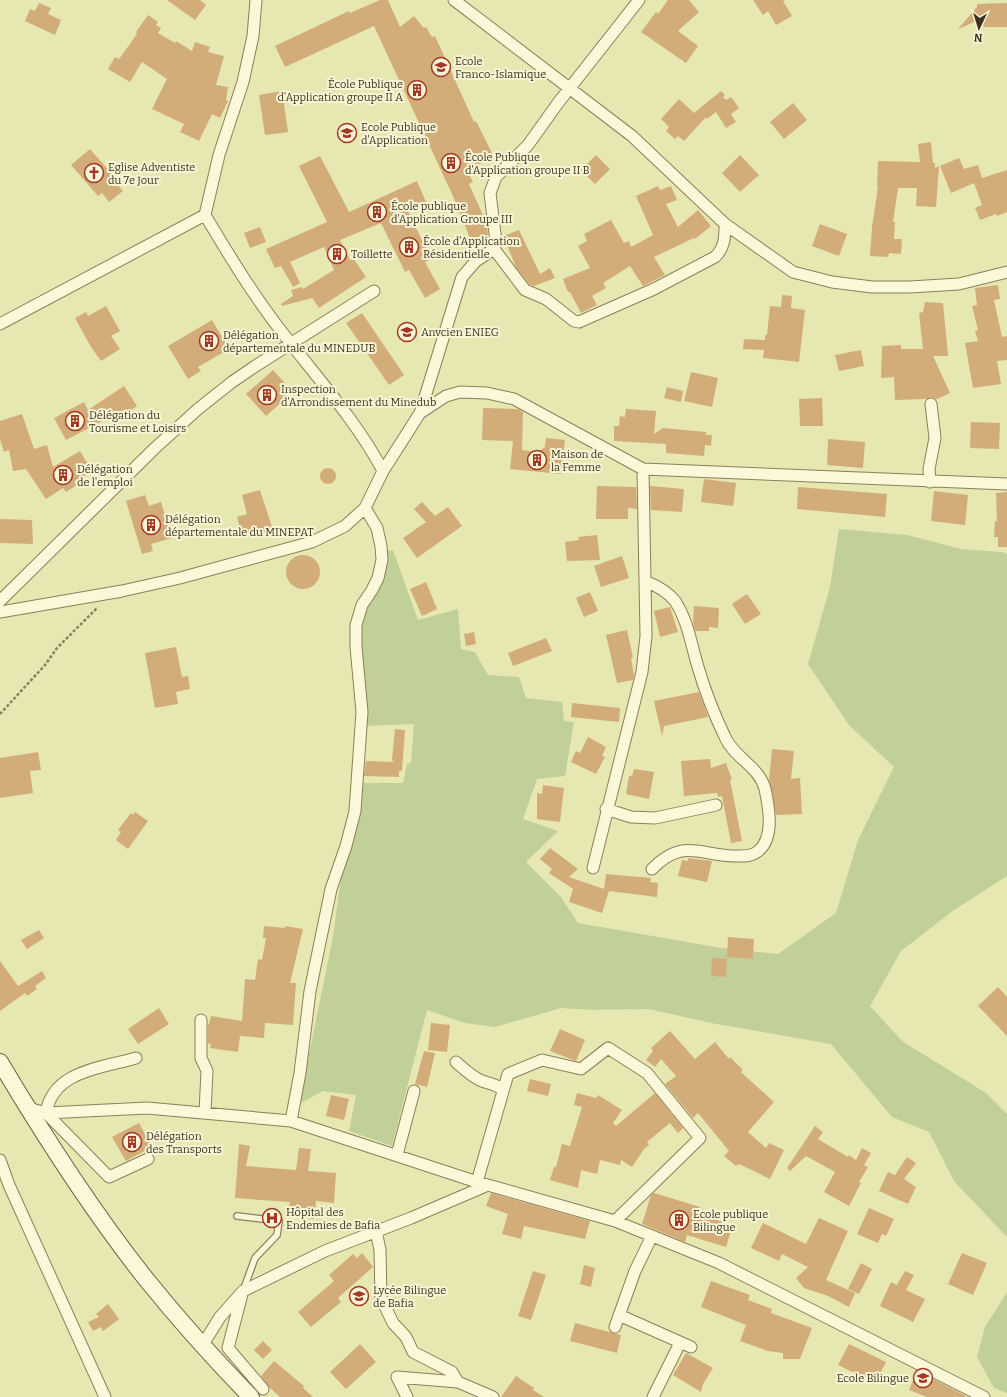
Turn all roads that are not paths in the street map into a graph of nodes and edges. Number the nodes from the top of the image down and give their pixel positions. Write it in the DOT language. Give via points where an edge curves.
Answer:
graph roads {
  1 [pos="256,0"];
  2 [pos="454,0"];
  3 [pos="639,0"];
  4 [pos="571,87"];
  5 [pos="205,215"];
  6 [pos="725,224"];
  7 [pos="494,249"];
  8 [pos="1007,272"];
  9 [pos="374,291"];
  10 [pos="0,324"];
  11 [pos="290,343"];
  12 [pos="931,404"];
  13 [pos="420,413"];
  14 [pos="643,469"];
  15 [pos="383,471"];
  16 [pos="930,482"];
  17 [pos="1007,484"];
  18 [pos="365,508"];
  19 [pos="645,581"];
  20 [pos="0,600"];
  21 [pos="0,612"];
  22 [pos="716,805"];
  23 [pos="606,809"];
  24 [pos="593,868"];
  25 [pos="652,869"];
  26 [pos="200,1020"];
  27 [pos="136,1058"];
  28 [pos="0,1062"];
  29 [pos="456,1062"];
  30 [pos="503,1090"];
  31 [pos="414,1091"];
  32 [pos="28,1108"];
  33 [pos="205,1112"];
  34 [pos="46,1113"];
  35 [pos="291,1121"];
  36 [pos="397,1155"];
  37 [pos="148,1159"];
  38 [pos="0,1160"];
  39 [pos="483,1183"];
  40 [pos="237,1216"];
  41 [pos="615,1221"];
  42 [pos="376,1231"];
  43 [pos="652,1236"];
  44 [pos="243,1291"];
  45 [pos="619,1315"];
  46 [pos="614,1327"];
  47 [pos="680,1343"];
  48 [pos="202,1346"];
  49 [pos="691,1347"];
  50 [pos="458,1382"];
  51 [pos="257,1393"];
  52 [pos="105,1397"];
  53 [pos="407,1397"];
  54 [pos="492,1397"];
  55 [pos="653,1397"];
  56 [pos="984,1397"];
  1 -- 5 [label="street" via="253,36 243,82 219,155"];
  2 -- 4 [label="street" via="499,36"];
  3 -- 4 [label="street"];
  4 -- 6 [label="street" via="632,136"];
  4 -- 7 [label="street" via="528,145 492,184 490,203 496,242"];
  5 -- 10 [label="street"];
  5 -- 11 [label="street" via="260,304"];
  6 -- 7 [label="street" via="725,240 715,257 654,290 579,322 574,321 546,299 525,290"];
  6 -- 8 [label="street" via="793,272 832,282 872,287 910,287 960,284"];
  7 -- 13 [label="street" via="476,261 462,276"];
  9 -- 11 [label="street"];
  11 -- 15 [label="street" via="344,410"];
  11 -- 20 [label="street" via="232,382 198,409"];
  12 -- 16 [label="street" via="935,438 929,469"];
  13 -- 14 [label="street" via="446,396 460,392 514,398"];
  13 -- 15 [label="street"];
  14 -- 16 [label="street"];
  14 -- 19 [label="street"];
  15 -- 18 [label="street"];
  16 -- 17 [label="street"];
  18 -- 21 [label="street" via="345,526 312,542 180,578 122,591"];
  18 -- 35 [label="street" via="377,528 382,546 382,560 378,578 362,605 356,625 362,712 355,812 331,889 310,991"];
  19 -- 23 [label="street" via="646,636 642,672"];
  19 -- 25 [label="street" via="674,600 683,614 703,681 725,740 762,780 769,821 769,832 764,843 757,852 748,856 678,851 662,858"];
  22 -- 23 [label="street" via="655,818 631,817"];
  23 -- 24 [label="street"];
  26 -- 33 [label="street" via="201,1058 207,1071"];
  27 -- 34 [label="street" via="93,1068 64,1081 48,1103"];
  28 -- 32 [label="main road"];
  29 -- 30 [label="street" via="473,1077 497,1084"];
  30 -- 39 [label="street"];
  30 -- 41 [label="street" via="508,1074 542,1060 581,1069 608,1048 647,1073 700,1138"];
  31 -- 36 [label="street"];
  32 -- 34 [label="street"];
  32 -- 48 [label="main road" via="107,1227"];
  33 -- 34 [label="street" via="147,1108"];
  33 -- 35 [label="street"];
  34 -- 37 [label="street" via="109,1177"];
  35 -- 36 [label="street"];
  36 -- 39 [label="street"];
  38 -- 52 [label="street"];
  39 -- 41 [label="street"];
  39 -- 42 [label="street"];
  40 -- 44 [label="lane" via="279,1221 277,1235 255,1258"];
  41 -- 43 [label="street"];
  42 -- 44 [label="street" via="325,1251"];
  42 -- 50 [label="street" via="380,1250 381,1298 393,1323 406,1337 413,1352 452,1372"];
  43 -- 45 [label="street" via="635,1271"];
  43 -- 56 [label="street" via="719,1263"];
  44 -- 48 [label="street" via="220,1317"];
  44 -- 51 [label="street" via="228,1348"];
  45 -- 46 [label="street"];
  45 -- 47 [label="street"];
  47 -- 49 [label="street"];
  47 -- 55 [label="street"];
  48 -- 51 [label="main road"];
  50 -- 53 [label="street" via="398,1377"];
  50 -- 54 [label="street"];
}
